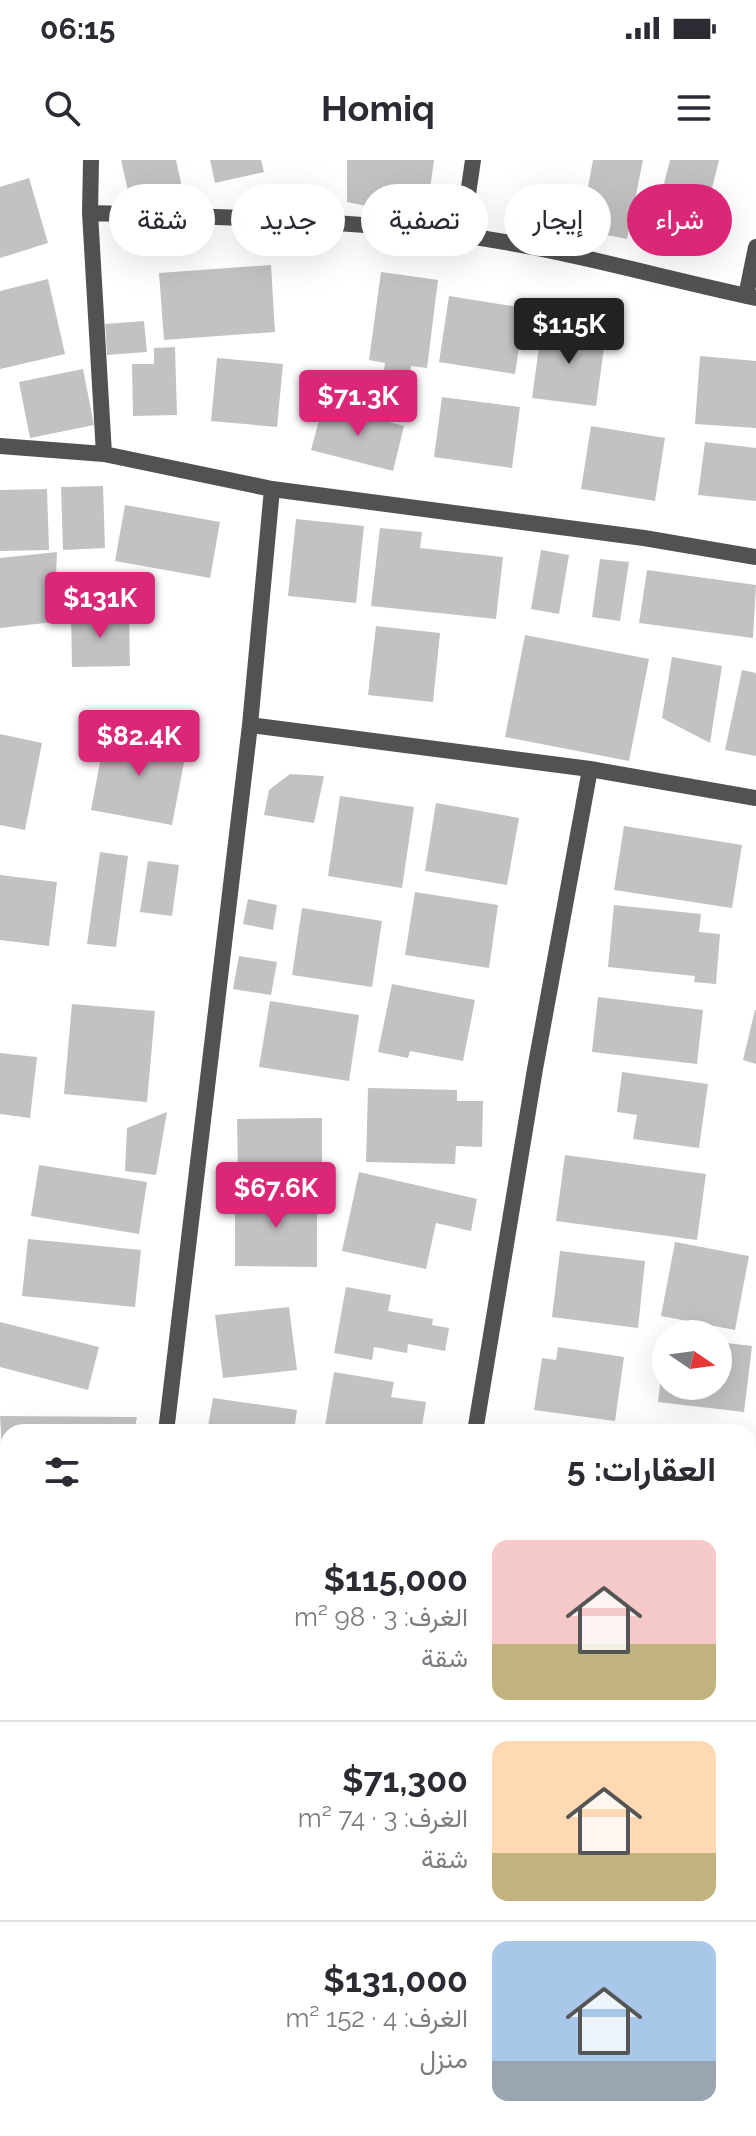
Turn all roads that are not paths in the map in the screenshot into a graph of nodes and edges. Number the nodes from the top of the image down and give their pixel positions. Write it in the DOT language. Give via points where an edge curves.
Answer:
graph roads {
  1 [pos="91,160"];
  2 [pos="473,160"];
  3 [pos="469,184"];
  4 [pos="90,213"];
  5 [pos="361,225"];
  6 [pos="488,240"];
  7 [pos="756,247"];
  8 [pos="751,297"];
  9 [pos="0,446"];
  10 [pos="104,454"];
  11 [pos="272,489"];
  12 [pos="756,557"];
  13 [pos="250,725"];
  14 [pos="590,769"];
  15 [pos="756,798"];
  16 [pos="167,1424"];
  17 [pos="476,1424"];
  1 -- 4 [label="street"];
  2 -- 3 [label="street"];
  4 -- 5 [label="street"];
  4 -- 10 [label="street"];
  6 -- 8 [label="street"];
  7 -- 8 [label="street"];
  9 -- 10 [label="street"];
  10 -- 11 [label="street"];
  11 -- 12 [label="street"];
  11 -- 13 [label="street"];
  13 -- 14 [label="street"];
  13 -- 16 [label="street"];
  14 -- 15 [label="street"];
  14 -- 17 [label="street"];
}
